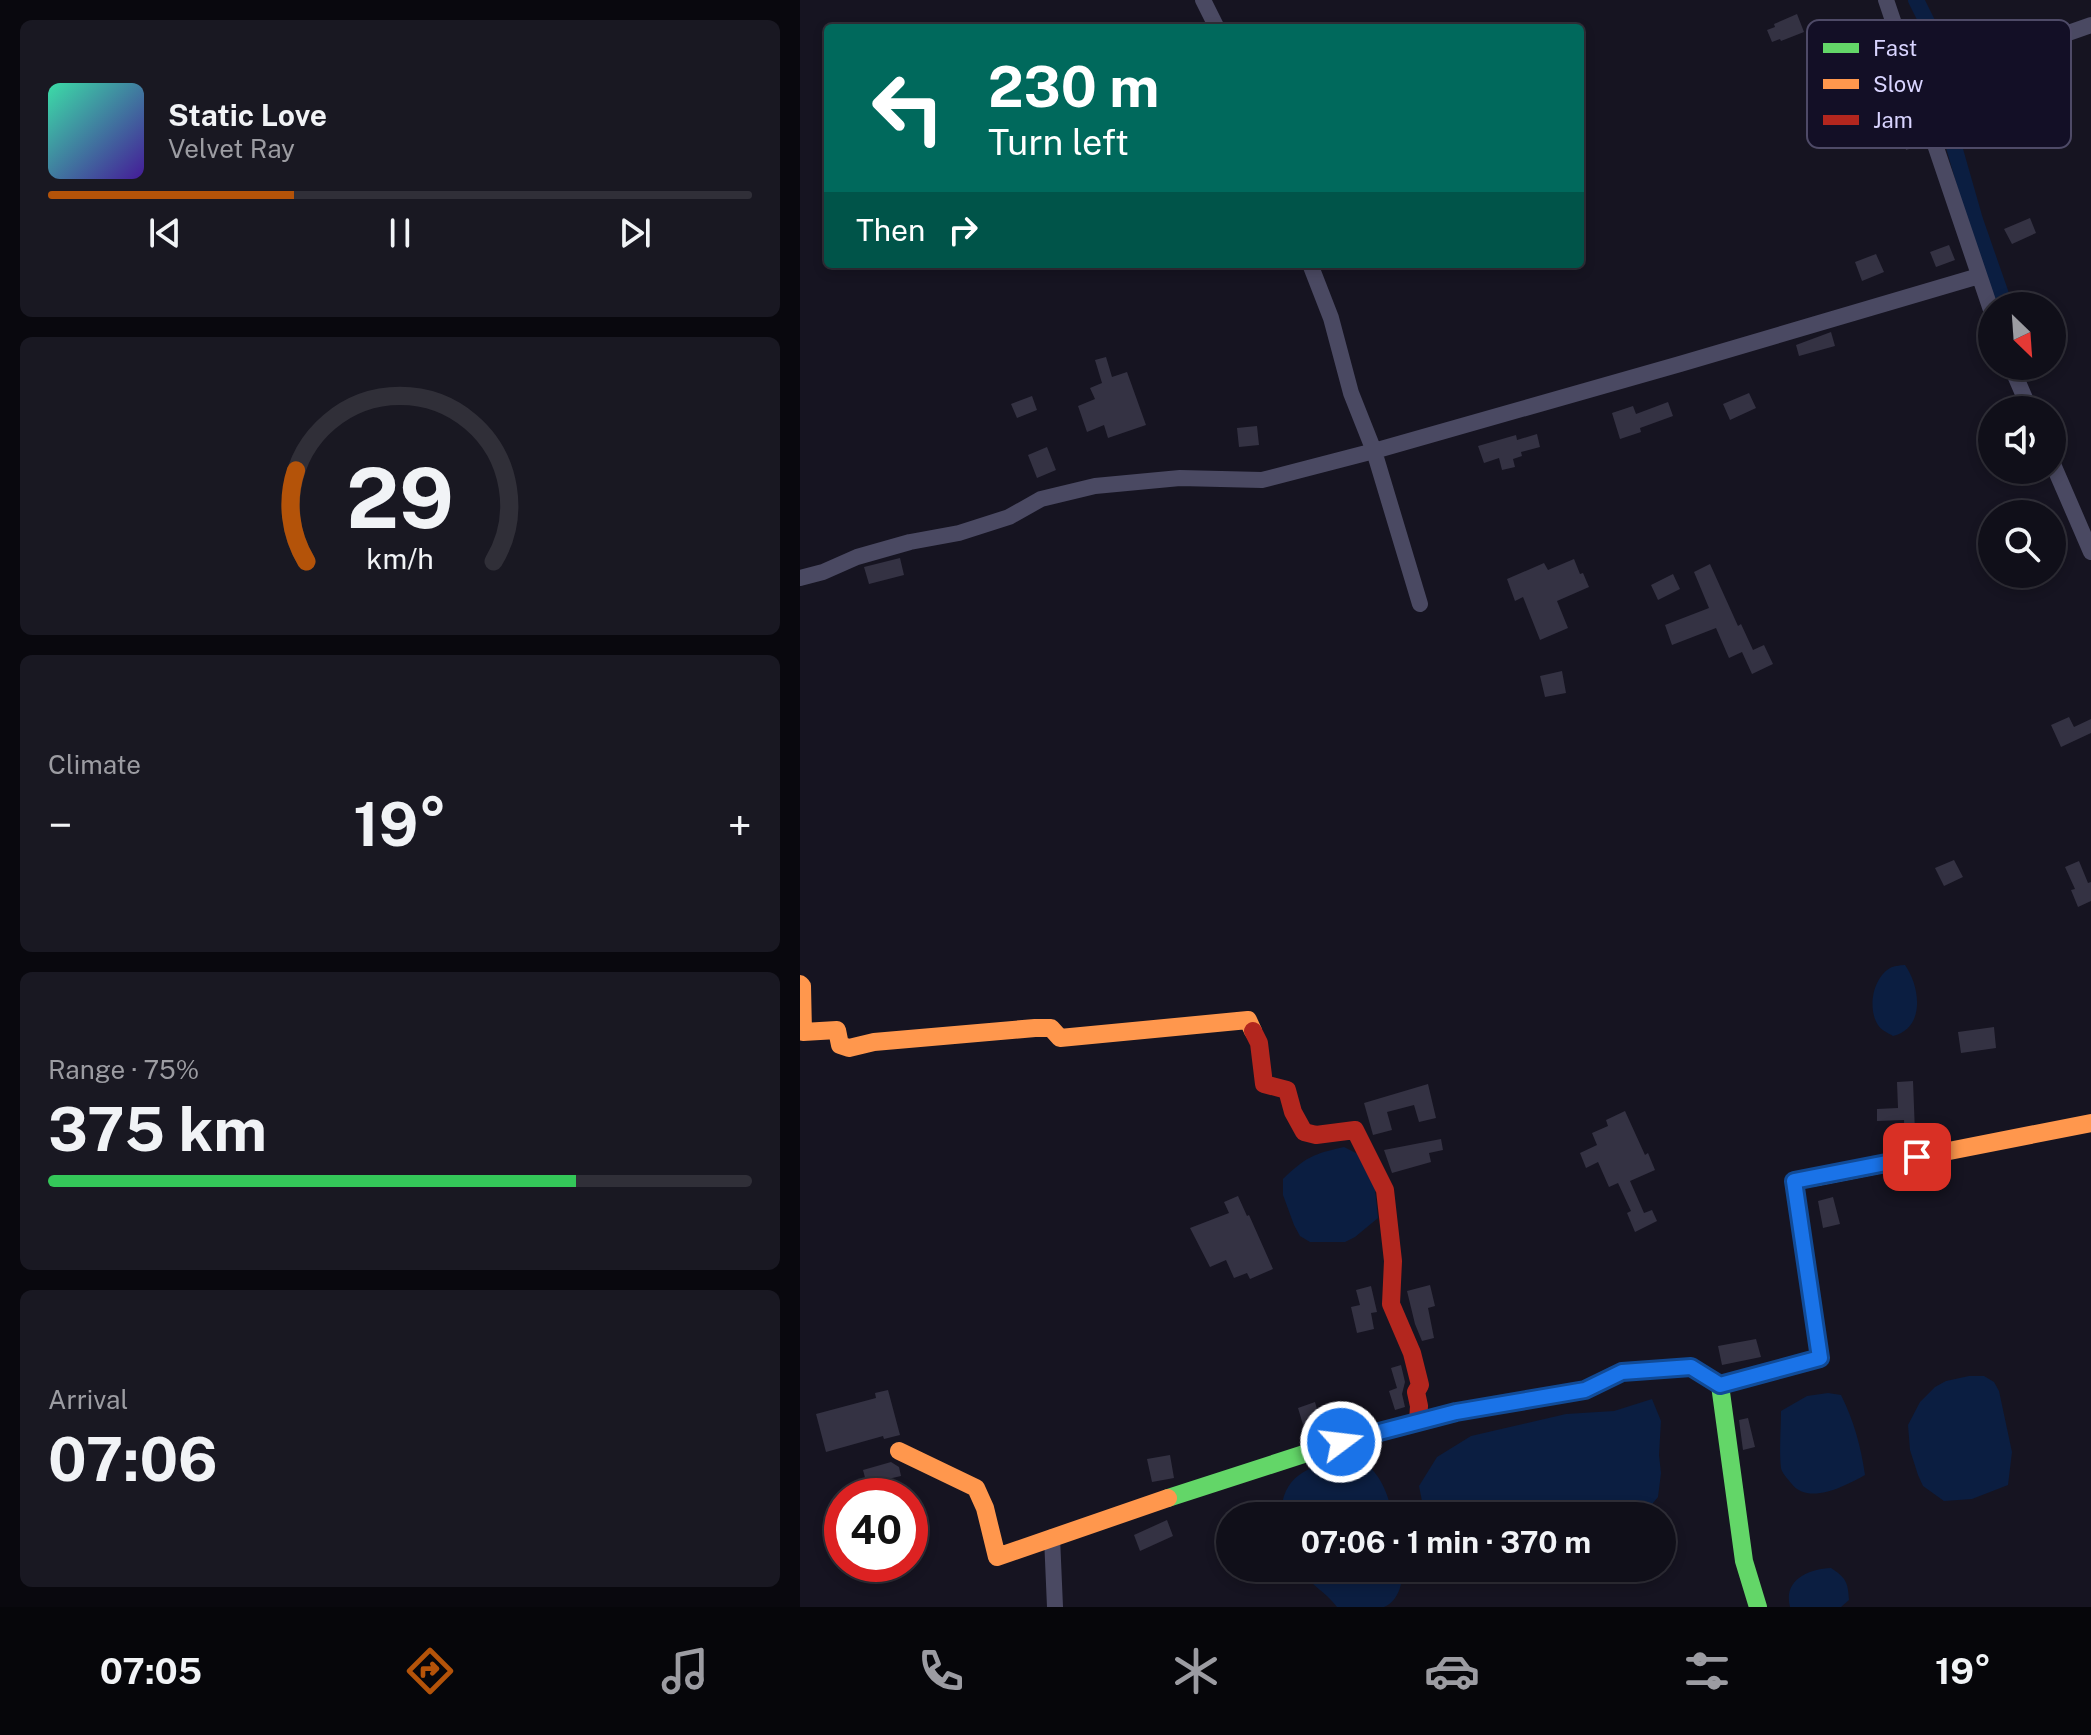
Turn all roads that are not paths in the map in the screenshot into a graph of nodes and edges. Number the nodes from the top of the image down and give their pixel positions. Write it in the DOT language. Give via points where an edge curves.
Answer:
graph roads {
  1 [pos="1203,0"];
  2 [pos="1886,0"];
  3 [pos="1894,20"];
  4 [pos="1215,24"];
  5 [pos="2091,25"];
  6 [pos="2071,32"];
  7 [pos="1941,148"];
  8 [pos="1312,268"];
  9 [pos="1979,276"];
  10 [pos="1985,292"];
  11 [pos="1374,451"];
  12 [pos="2062,484"];
  13 [pos="2091,552"];
  14 [pos="800,578"];
  15 [pos="1420,604"];
  16 [pos="800,984"];
  17 [pos="2091,1123"];
  18 [pos="1720,1385"];
  19 [pos="1418,1422"];
  20 [pos="899,1451"];
  21 [pos="1052,1537"];
  22 [pos="1055,1607"];
  23 [pos="1758,1607"];
  1 -- 4 [label="street"];
  2 -- 3 [label="street"];
  5 -- 6 [label="street"];
  7 -- 9 [label="street"];
  8 -- 11 [label="street"];
  9 -- 10 [label="street"];
  9 -- 11 [label="street"];
  11 -- 14 [label="street" via="1262,480 1180,478 1095,486 1041,499 1009,517 959,533 910,542"];
  11 -- 15 [label="street"];
  12 -- 13 [label="street"];
  16 -- 19 [label="street" via="803,1032 837,1030 840,1045 849,1048 1035,1028 1051,1028 1060,1038 1248,1020 1259,1043 1264,1084 1287,1090 1304,1132 1355,1130 1385,1190 1393,1261 1391,1304 1418,1374"];
  17 -- 18 [label="street" via="1794,1181 1820,1358"];
  18 -- 19 [label="street" via="1691,1367 1622,1372 1585,1390"];
  18 -- 23 [label="street" via="1744,1561"];
  19 -- 21 [label="street" via="1238,1474"];
  20 -- 21 [label="street" via="976,1488 997,1557"];
  21 -- 22 [label="street"];
}
